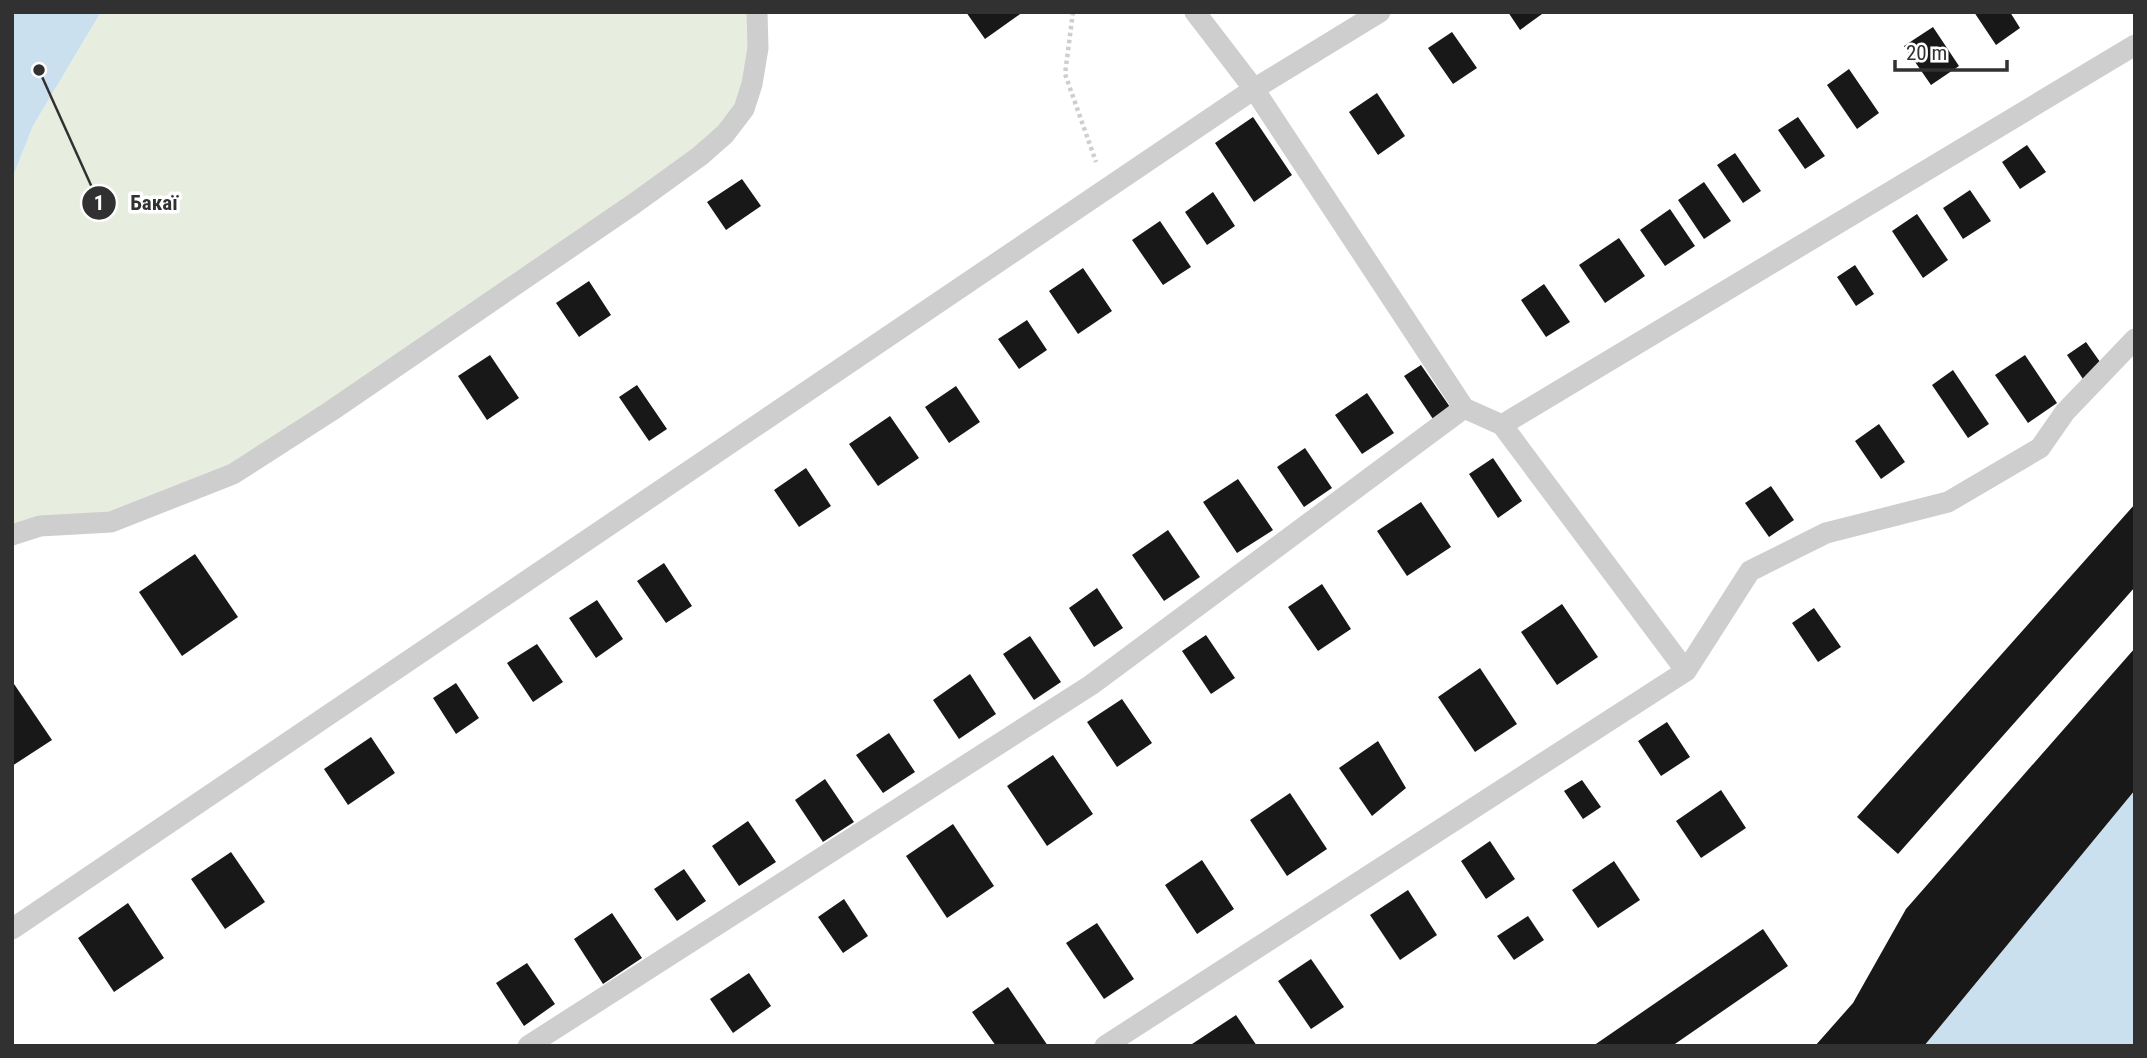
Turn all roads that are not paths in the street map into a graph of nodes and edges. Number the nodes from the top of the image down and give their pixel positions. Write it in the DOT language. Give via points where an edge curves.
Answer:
graph roads {
  1 [pos="757,12"];
  2 [pos="1195,12"];
  3 [pos="1380,12"];
  4 [pos="2135,45"];
  5 [pos="1254,89"];
  6 [pos="2135,339"];
  7 [pos="1464,408"];
  8 [pos="1502,425"];
  9 [pos="12,535"];
  10 [pos="1686,671"];
  11 [pos="12,929"];
  12 [pos="528,1046"];
  13 [pos="1105,1046"];
  1 -- 9 [label="lane" via="758,48 744,109 700,156 635,203 233,474 111,522 40,526"];
  2 -- 5 [label="lane"];
  3 -- 5 [label="lane"];
  4 -- 8 [label="lane"];
  5 -- 7 [label="lane"];
  5 -- 11 [label="lane"];
  6 -- 10 [label="lane" via="2064,412 2040,448 1948,502 1826,533 1750,571"];
  7 -- 8 [label="lane"];
  7 -- 12 [label="lane" via="1091,685"];
  8 -- 10 [label="lane"];
  10 -- 13 [label="lane"];
}
